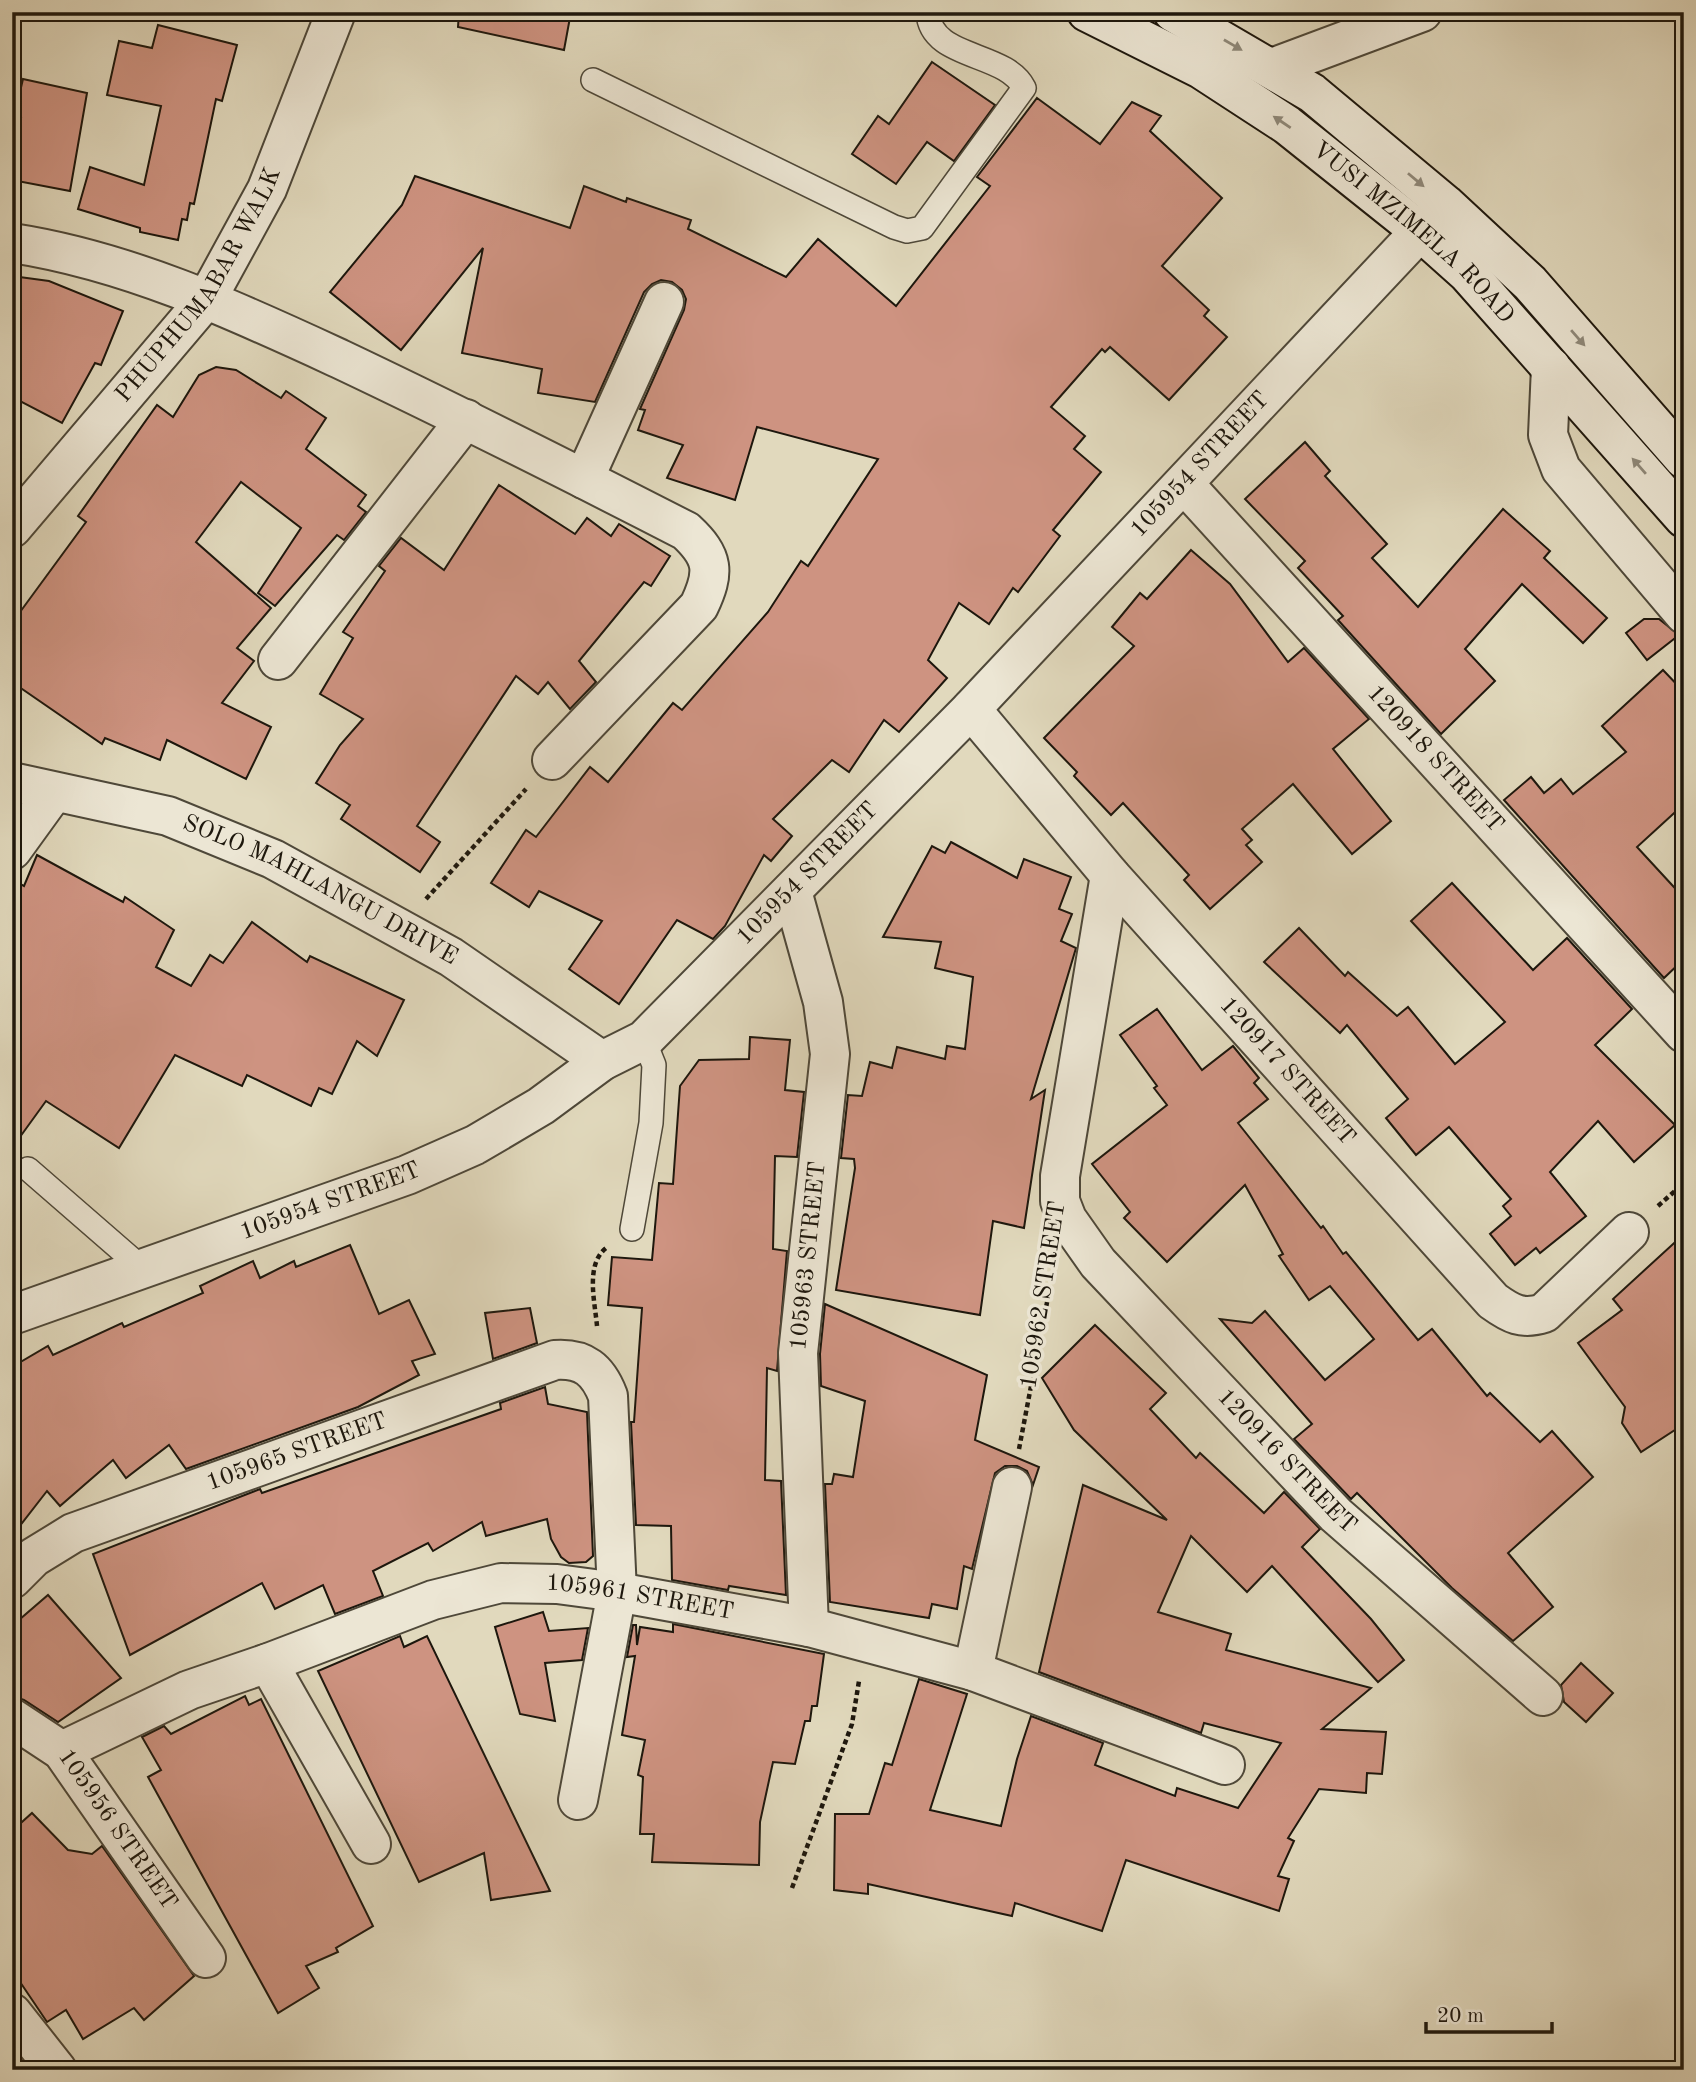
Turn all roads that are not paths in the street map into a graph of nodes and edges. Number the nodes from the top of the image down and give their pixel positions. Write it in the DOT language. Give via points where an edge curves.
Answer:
graph roads {
  1 [pos="335,12"];
  2 [pos="928,12"];
  3 [pos="1087,12"];
  4 [pos="1173,12"];
  5 [pos="1422,12"];
  6 [pos="1272,68"];
  7 [pos="593,80"];
  8 [pos="1433,218"];
  9 [pos="12,243"];
  10 [pos="208,297"];
  11 [pos="664,302"];
  12 [pos="1551,367"];
  13 [pos="466,419"];
  14 [pos="1684,458"];
  15 [pos="584,479"];
  16 [pos="1185,485"];
  17 [pos="1684,518"];
  18 [pos="12,528"];
  19 [pos="1684,614"];
  20 [pos="278,660"];
  21 [pos="971,709"];
  22 [pos="552,760"];
  23 [pos="12,782"];
  24 [pos="54,792"];
  25 [pos="12,850"];
  26 [pos="1110,875"];
  27 [pos="792,891"];
  28 [pos="1684,1033"];
  29 [pos="644,1040"];
  30 [pos="602,1061"];
  31 [pos="28,1168"];
  32 [pos="1060,1201"];
  33 [pos="632,1229"];
  34 [pos="1629,1232"];
  35 [pos="143,1269"];
  36 [pos="12,1315"];
  37 [pos="1012,1486"];
  38 [pos="12,1579"];
  39 [pos="617,1592"];
  40 [pos="809,1627"];
  41 [pos="268,1663"];
  42 [pos="973,1671"];
  43 [pos="1543,1696"];
  44 [pos="12,1718"];
  45 [pos="62,1751"];
  46 [pos="1225,1765"];
  47 [pos="578,1800"];
  48 [pos="371,1844"];
  49 [pos="206,1958"];
  50 [pos="12,2013"];
  51 [pos="57,2070"];
  1 -- 10 [label="street, PHUPHUMABAR WALK" via="267,189"];
  2 -- 7 [label="lane" via="928,24 939,38 1020,79 1024,88 922,229 894,227"];
  8 -- 3 [label="street, VUSI MZIMELA ROAD, one-way" via="1200,69"];
  4 -- 6 [label="street, VUSI MZIMELA ROAD, one-way"];
  5 -- 6 [label="street"];
  6 -- 8 [label="street, VUSI MZIMELA ROAD, one-way" via="1312,93"];
  8 -- 12 [label="street, VUSI MZIMELA ROAD" via="1467,273"];
  8 -- 14 [label="street, VUSI MZIMELA ROAD, one-way" via="1530,283"];
  8 -- 16 [label="street, 105954 STREET"];
  9 -- 10 [label="street" via="99,262"];
  10 -- 13 [label="street"];
  10 -- 18 [label="street, PHUPHUMABAR WALK"];
  11 -- 15 [label="street"];
  17 -- 12 [label="street, VUSI MZIMELA ROAD, one-way"];
  12 -- 19 [label="street" via="1548,435 1561,469"];
  13 -- 15 [label="street"];
  13 -- 20 [label="street"];
  15 -- 22 [label="street" via="685,531 701,545 710,565 708,586 699,606"];
  16 -- 21 [label="street, 105954 STREET"];
  16 -- 28 [label="street, 120918 STREET"];
  21 -- 26 [label="street, 120917 STREET"];
  21 -- 27 [label="street, 105954 STREET"];
  23 -- 24 [label="street, SOLO MAHLANGU DRIVE"];
  24 -- 25 [label="street"];
  24 -- 30 [label="street, SOLO MAHLANGU DRIVE" via="179,821 273,859 451,957"];
  26 -- 32 [label="street, 105962 STREET" via="1063,1150"];
  26 -- 34 [label="street, 120917 STREET" via="1493,1301 1512,1315 1529,1318 1544,1313"];
  27 -- 29 [label="street, 105954 STREET"];
  27 -- 40 [label="street, 105963 STREET" via="824,1002 830,1054 798,1353"];
  29 -- 30 [label="street, 105954 STREET"];
  29 -- 33 [label="lane" via="654,1065 651,1123"];
  30 -- 35 [label="street, 105954 STREET" via="541,1106 475,1145 407,1175"];
  31 -- 35 [label="lane"];
  32 -- 43 [label="street, 120916 STREET" via="1077,1237 1098,1263 1291,1471 1336,1516"];
  35 -- 36 [label="street, 105954 STREET"];
  37 -- 42 [label="street"];
  38 -- 39 [label="street, 105965 STREET" via="34,1557 73,1533 447,1397 568,1359 597,1373 608,1396"];
  39 -- 40 [label="street, 105961 STREET"];
  39 -- 41 [label="street, 105961 STREET" via="557,1584 501,1583 472,1588"];
  39 -- 47 [label="street"];
  40 -- 42 [label="street, 105961 STREET"];
  41 -- 45 [label="street, 105961 STREET" via="189,1690"];
  41 -- 48 [label="street"];
  42 -- 46 [label="street, 105961 STREET"];
  44 -- 45 [label="street, 105956 STREET"];
  45 -- 49 [label="street, 105956 STREET"];
  50 -- 51 [label="street"];
}
